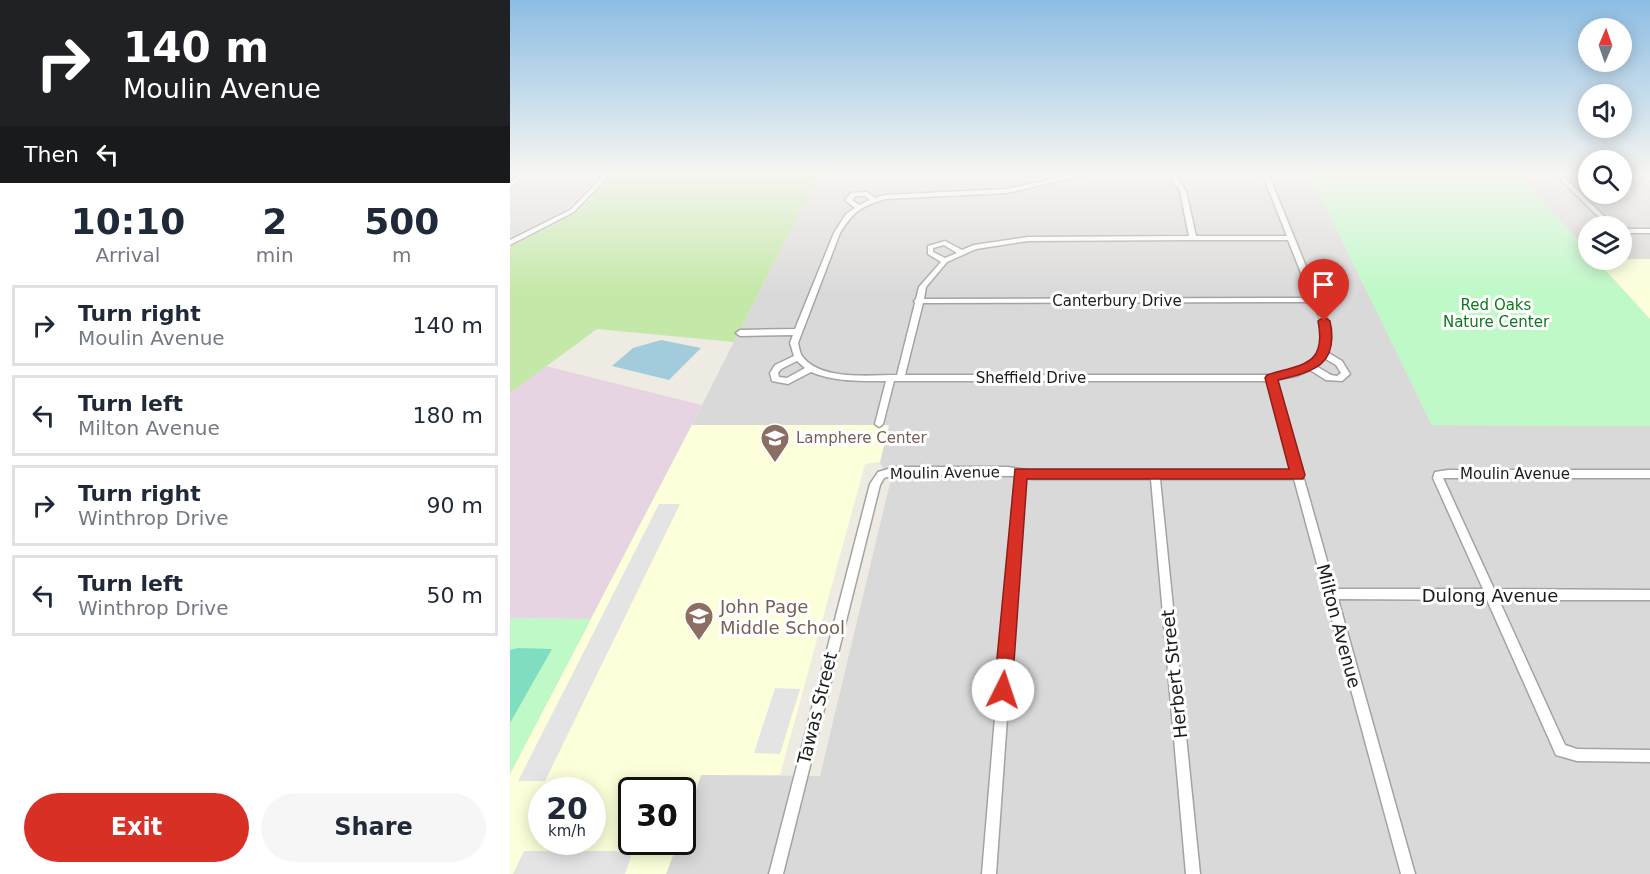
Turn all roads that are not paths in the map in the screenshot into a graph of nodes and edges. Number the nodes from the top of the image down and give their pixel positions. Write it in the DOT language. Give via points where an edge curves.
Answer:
graph roads {
  1 [pos="567,214"];
  2 [pos="851,214"];
  3 [pos="1187,214"];
  4 [pos="1281,214"];
  5 [pos="1632,231"];
  6 [pos="1650,231"];
  7 [pos="1291,238"];
  8 [pos="1193,239"];
  9 [pos="510,243"];
  10 [pos="961,252"];
  11 [pos="945,261"];
  12 [pos="1315,300"];
  13 [pos="918,301"];
  14 [pos="740,333"];
  15 [pos="796,333"];
  16 [pos="1324,354"];
  17 [pos="798,357"];
  18 [pos="1310,366"];
  19 [pos="811,369"];
  20 [pos="895,378"];
  21 [pos="1271,378"];
  22 [pos="879,424"];
  23 [pos="1020,474"];
  24 [pos="1650,474"];
  25 [pos="881,475"];
  26 [pos="1155,475"];
  27 [pos="1298,475"];
  28 [pos="1330,594"];
  29 [pos="1489,595"];
  30 [pos="1650,595"];
  31 [pos="1650,756"];
  32 [pos="776,874"];
  33 [pos="989,874"];
  34 [pos="1193,874"];
  35 [pos="1408,874"];
  1 -- 9 [label="street"];
  2 -- 15 [label="street" via="841,224"];
  3 -- 8 [label="street"];
  4 -- 7 [label="street"];
  5 -- 6 [label="street"];
  7 -- 8 [label="street"];
  7 -- 12 [label="street"];
  8 -- 10 [label="street" via="1015,240"];
  10 -- 11 [label="street"];
  10 -- 11 [label="street" via="945,243 930,247 930,253"];
  11 -- 13 [label="street" via="928,278"];
  12 -- 13 [label="street, Canterbury Drive"];
  12 -- 16 [label="street" via="1328,334"];
  13 -- 20 [label="street"];
  14 -- 15 [label="street"];
  15 -- 17 [label="street"];
  16 -- 18 [label="street, Sheffield Drive"];
  16 -- 18 [label="street" via="1339,363 1346,374 1339,379 1329,378"];
  17 -- 19 [label="street, Sheffield Drive"];
  17 -- 19 [label="street" via="778,367 775,379 788,381"];
  18 -- 21 [label="street, Sheffield Drive"];
  19 -- 20 [label="street, Sheffield Drive" via="832,376"];
  20 -- 21 [label="street, Sheffield Drive"];
  20 -- 22 [label="street"];
  21 -- 27 [label="street, Milton Avenue"];
  23 -- 25 [label="street, Moulin Avenue" via="895,471"];
  23 -- 26 [label="street, Moulin Avenue"];
  23 -- 33 [label="street"];
  24 -- 29 [label="street, Moulin Avenue" via="1438,475"];
  25 -- 32 [label="street, Tawas Street" via="874,484"];
  26 -- 27 [label="street, Moulin Avenue"];
  26 -- 34 [label="street, Herbert Street"];
  27 -- 28 [label="street, Milton Avenue"];
  28 -- 29 [label="street, Dulong Avenue"];
  28 -- 35 [label="street, Milton Avenue"];
  29 -- 30 [label="street, Dulong Avenue"];
  29 -- 31 [label="street" via="1561,750 1568,755"];
}
